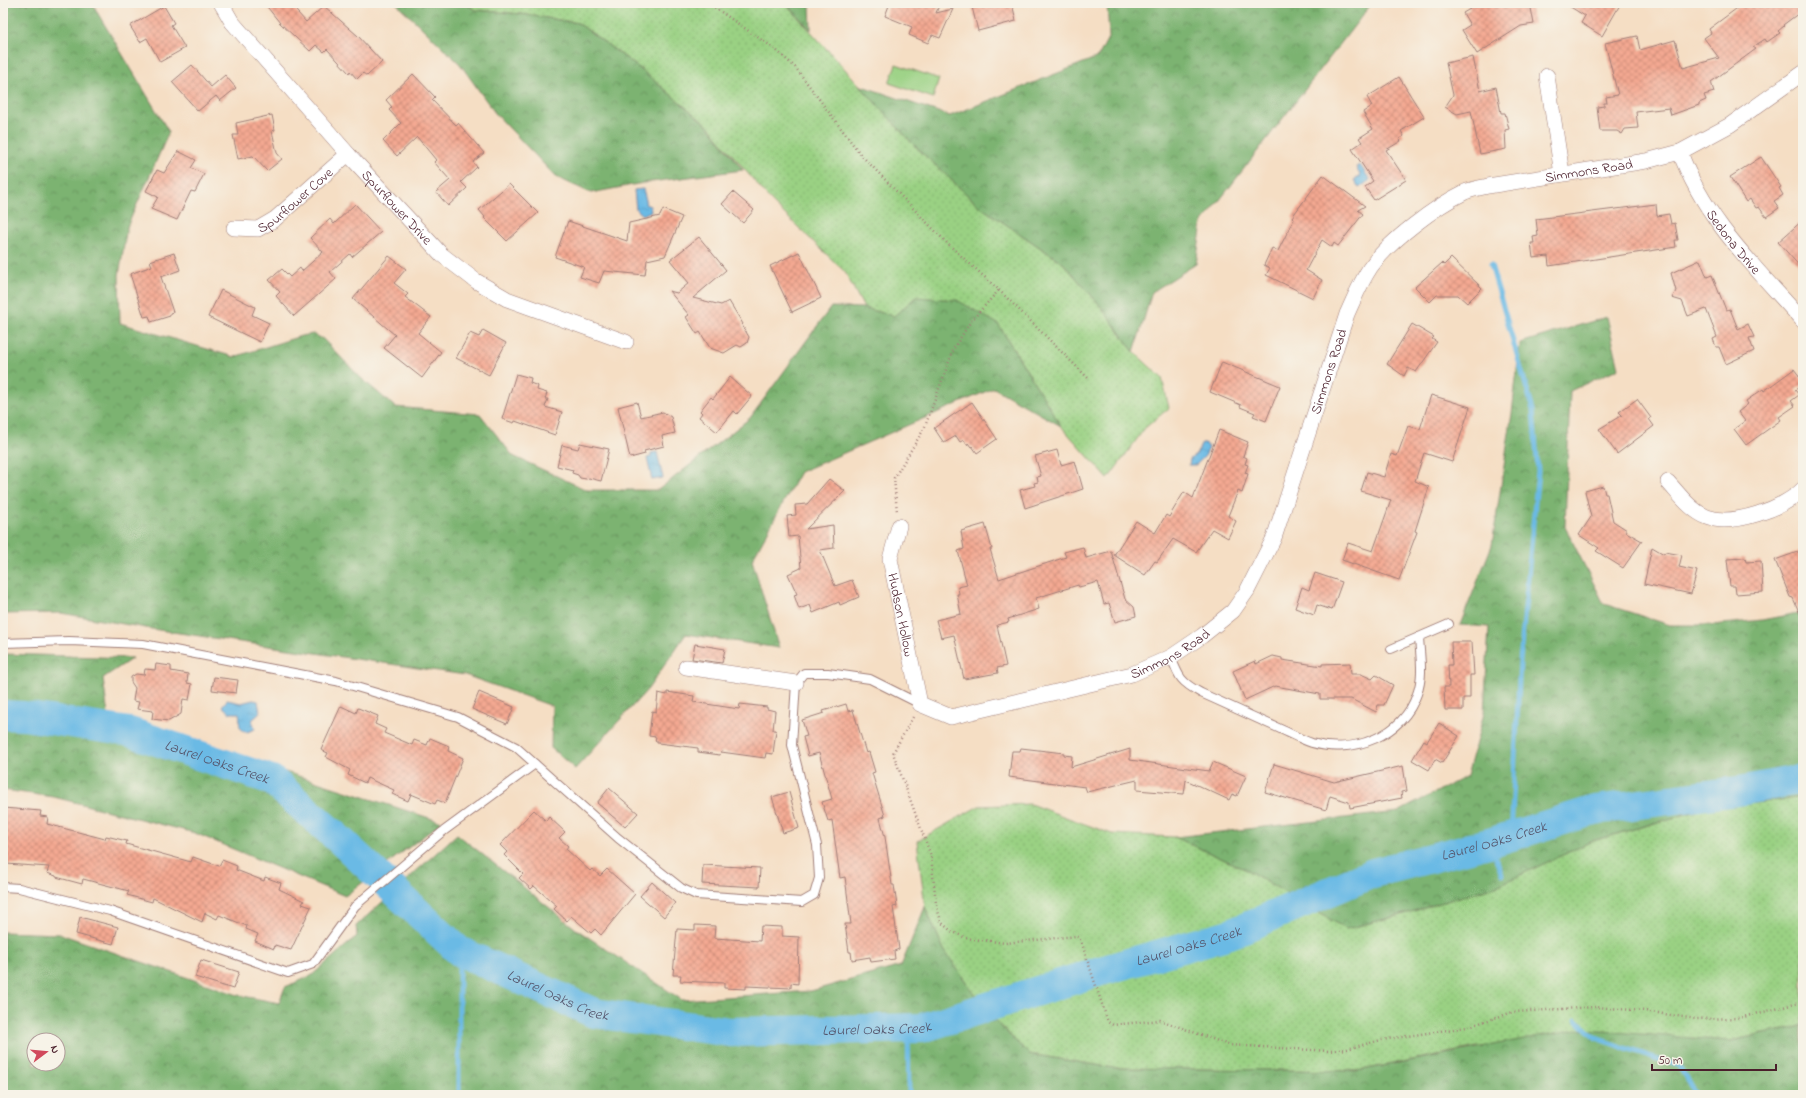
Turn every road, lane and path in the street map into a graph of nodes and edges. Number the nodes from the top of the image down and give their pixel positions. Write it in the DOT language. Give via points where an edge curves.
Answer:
graph roads {
  1 [pos="221,3"];
  2 [pos="708,3"];
  3 [pos="1803,73"];
  4 [pos="1547,76"];
  5 [pos="1680,152"];
  6 [pos="348,154"];
  7 [pos="1562,174"];
  8 [pos="234,228"];
  9 [pos="999,290"];
  10 [pos="1803,321"];
  11 [pos="626,342"];
  12 [pos="1090,380"];
  13 [pos="1668,482"];
  14 [pos="1803,489"];
  15 [pos="899,526"];
  16 [pos="1449,624"];
  17 [pos="1419,637"];
  18 [pos="3,643"];
  19 [pos="1391,649"];
  20 [pos="1171,657"];
  21 [pos="686,667"];
  22 [pos="796,682"];
  23 [pos="920,704"];
  24 [pos="535,764"];
  25 [pos="3,887"];
  26 [pos="1803,1002"];
  1 -- 6 [label="street, Spurflower Drive" via="232,22"];
  2 -- 9 [label="path" via="775,49 795,67 860,155"];
  3 -- 5 [label="street, Simmons Road" via="1730,125"];
  4 -- 7 [label="street"];
  5 -- 7 [label="street, Simmons Road" via="1646,161"];
  5 -- 10 [label="street, Sedona Drive" via="1696,190 1711,214"];
  6 -- 8 [label="street, Spurflower Cove" via="275,219 258,229"];
  6 -- 11 [label="street, Spurflower Drive" via="442,255 476,281 507,299"];
  7 -- 20 [label="street, Simmons Road" via="1466,191 1443,204 1416,225 1371,267 1360,284 1347,314 1274,538 1260,568 1233,611"];
  9 -- 12 [label="path"];
  9 -- 15 [label="path" via="971,321 954,348 924,429 894,478"];
  13 -- 14 [label="street" via="1697,512 1717,520 1746,517 1773,508 1796,496"];
  15 -- 23 [label="street, Hudson Hollow" via="890,559"];
  16 -- 17 [label="lane"];
  17 -- 19 [label="lane"];
  17 -- 20 [label="lane" via="1422,671 1417,694 1409,712 1392,730 1373,741 1339,747 1313,743 1184,684"];
  18 -- 24 [label="lane" via="69,641 143,644 336,681 458,717 516,748"];
  20 -- 23 [label="street, Simmons Road" via="1132,674 951,717"];
  21 -- 22 [label="street"];
  22 -- 23 [label="lane" via="804,673 828,673 870,679"];
  22 -- 24 [label="lane" via="792,745 817,845 819,878 814,894 802,902 696,895 681,888 618,838"];
  23 -- 26 [label="path" via="893,753 931,856 936,903 941,922 951,931 966,938 1005,943 1077,936 1081,941 1108,1022 1113,1025 1160,1020 1229,1046 1330,1051 1381,1040 1467,1027 1513,1012 1596,1007 1696,1019 1739,1018"];
  24 -- 25 [label="lane" via="441,833 355,906 312,964 288,973 110,911 19,888"];
}
